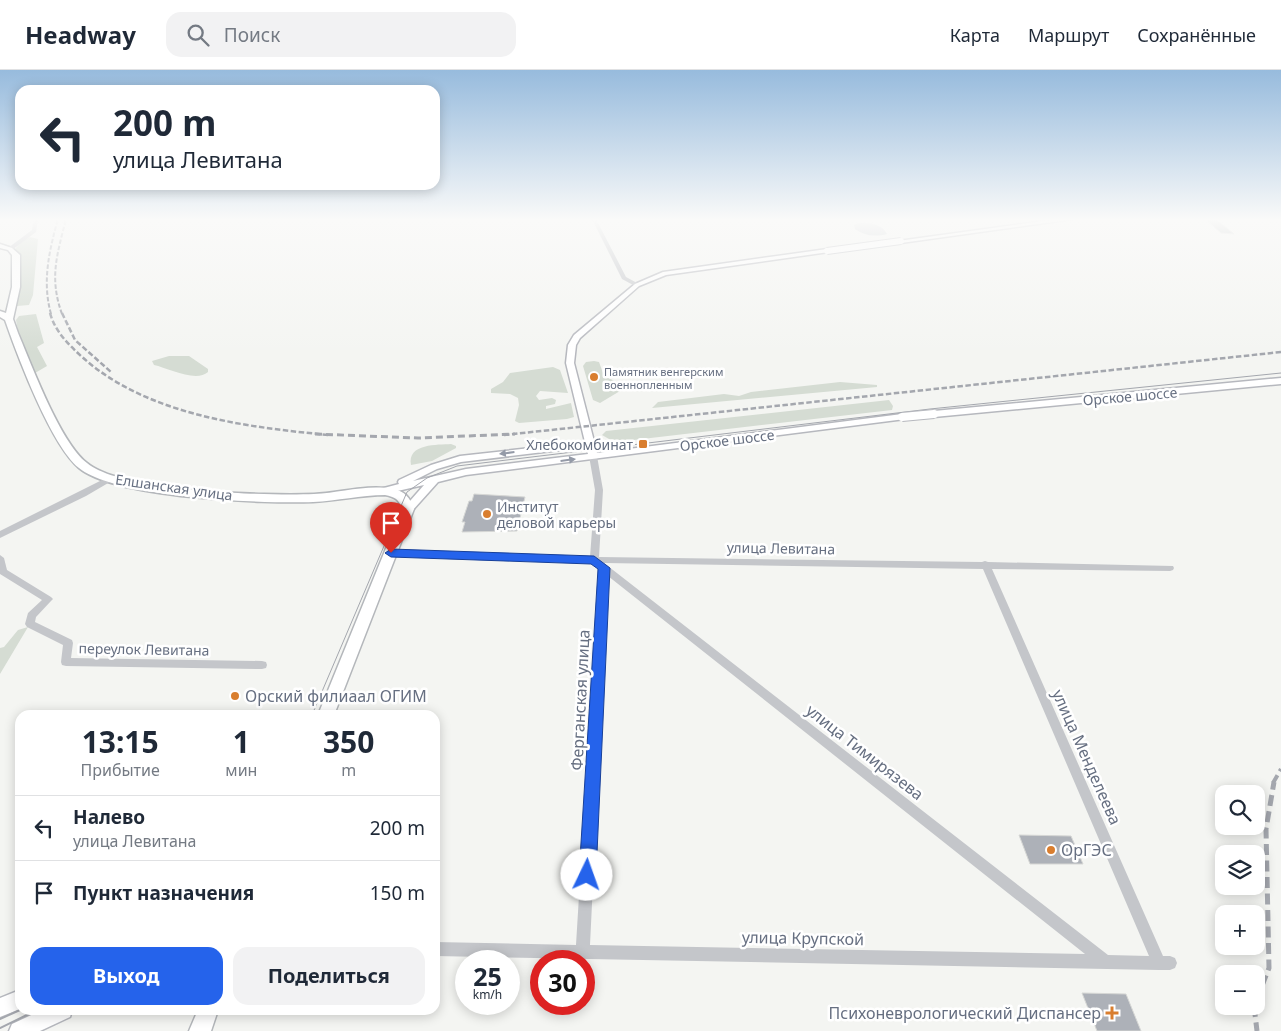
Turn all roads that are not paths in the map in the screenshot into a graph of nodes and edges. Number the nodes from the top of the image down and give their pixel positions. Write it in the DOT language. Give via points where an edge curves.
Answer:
graph roads {
  1 [pos="16,264"];
  2 [pos="617,264"];
  3 [pos="724,264"];
  4 [pos="637,285"];
  5 [pos="5,316"];
  6 [pos="1281,381"];
  7 [pos="590,444"];
  8 [pos="593,456"];
  9 [pos="477,457"];
  10 [pos="111,479"];
  11 [pos="434,481"];
  12 [pos="384,492"];
  13 [pos="408,509"];
  14 [pos="0,535"];
  15 [pos="391,553"];
  16 [pos="0,558"];
  17 [pos="594,560"];
  18 [pos="985,564"];
  19 [pos="604,568"];
  20 [pos="1170,568"];
  21 [pos="262,666"];
  22 [pos="328,710"];
  23 [pos="440,949"];
  24 [pos="583,950"];
  25 [pos="530,951"];
  26 [pos="595,952"];
  27 [pos="1105,961"];
  28 [pos="1165,963"];
  29 [pos="15,1001"];
  30 [pos="0,1008"];
  31 [pos="53,1015"];
  32 [pos="206,1015"];
  33 [pos="19,1031"];
  34 [pos="200,1031"];
  1 -- 5 [label="main road" via="16,287"];
  2 -- 4 [label="street" via="624,278"];
  3 -- 4 [label="main road, bridge" via="685,269 650,278"];
  4 -- 7 [label="main road" via="584,330 572,345 570,363"];
  5 -- 10 [label="main road, Елшанская улица" via="64,440 83,466"];
  6 -- 8 [label="main road, Орское шоссе, bridge" via="934,414"];
  7 -- 8 [label="main road"];
  7 -- 9 [label="main road, one-way"];
  11 -- 8 [label="main road, Орское шоссе, one-way" via="466,472"];
  8 -- 17 [label="street" via="599,490"];
  9 -- 11 [label="main road" via="451,468"];
  9 -- 12 [label="main road" via="434,467"];
  10 -- 12 [label="main road, Елшанская улица" via="218,495 266,498"];
  10 -- 14 [label="street"];
  11 -- 12 [label="main road, Орское шоссе"];
  11 -- 13 [label="main road"];
  12 -- 13 [label="main road" via="397,493"];
  13 -- 15 [label="main road"];
  15 -- 17 [label="street, улица Левитана"];
  15 -- 22 [label="main road"];
  16 -- 21 [label="street, переулок Левитана" via="3,572 48,599 31,616 30,624 68,643 66,662"];
  17 -- 18 [label="street, улица Левитана"];
  17 -- 19 [label="street"];
  18 -- 20 [label="street, улица Левитана"];
  18 -- 28 [label="street, улица Менделеева"];
  19 -- 24 [label="street, Ферганская улица"];
  19 -- 27 [label="street, улица Тимирязева"];
  23 -- 25 [label="street, улица Крупской"];
  26 -- 27 [label="street, улица Крупской"];
  27 -- 28 [label="street, улица Крупской"];
  29 -- 30 [label="main road"];
  31 -- 33 [label="main road"];
  32 -- 34 [label="main road"];
}
